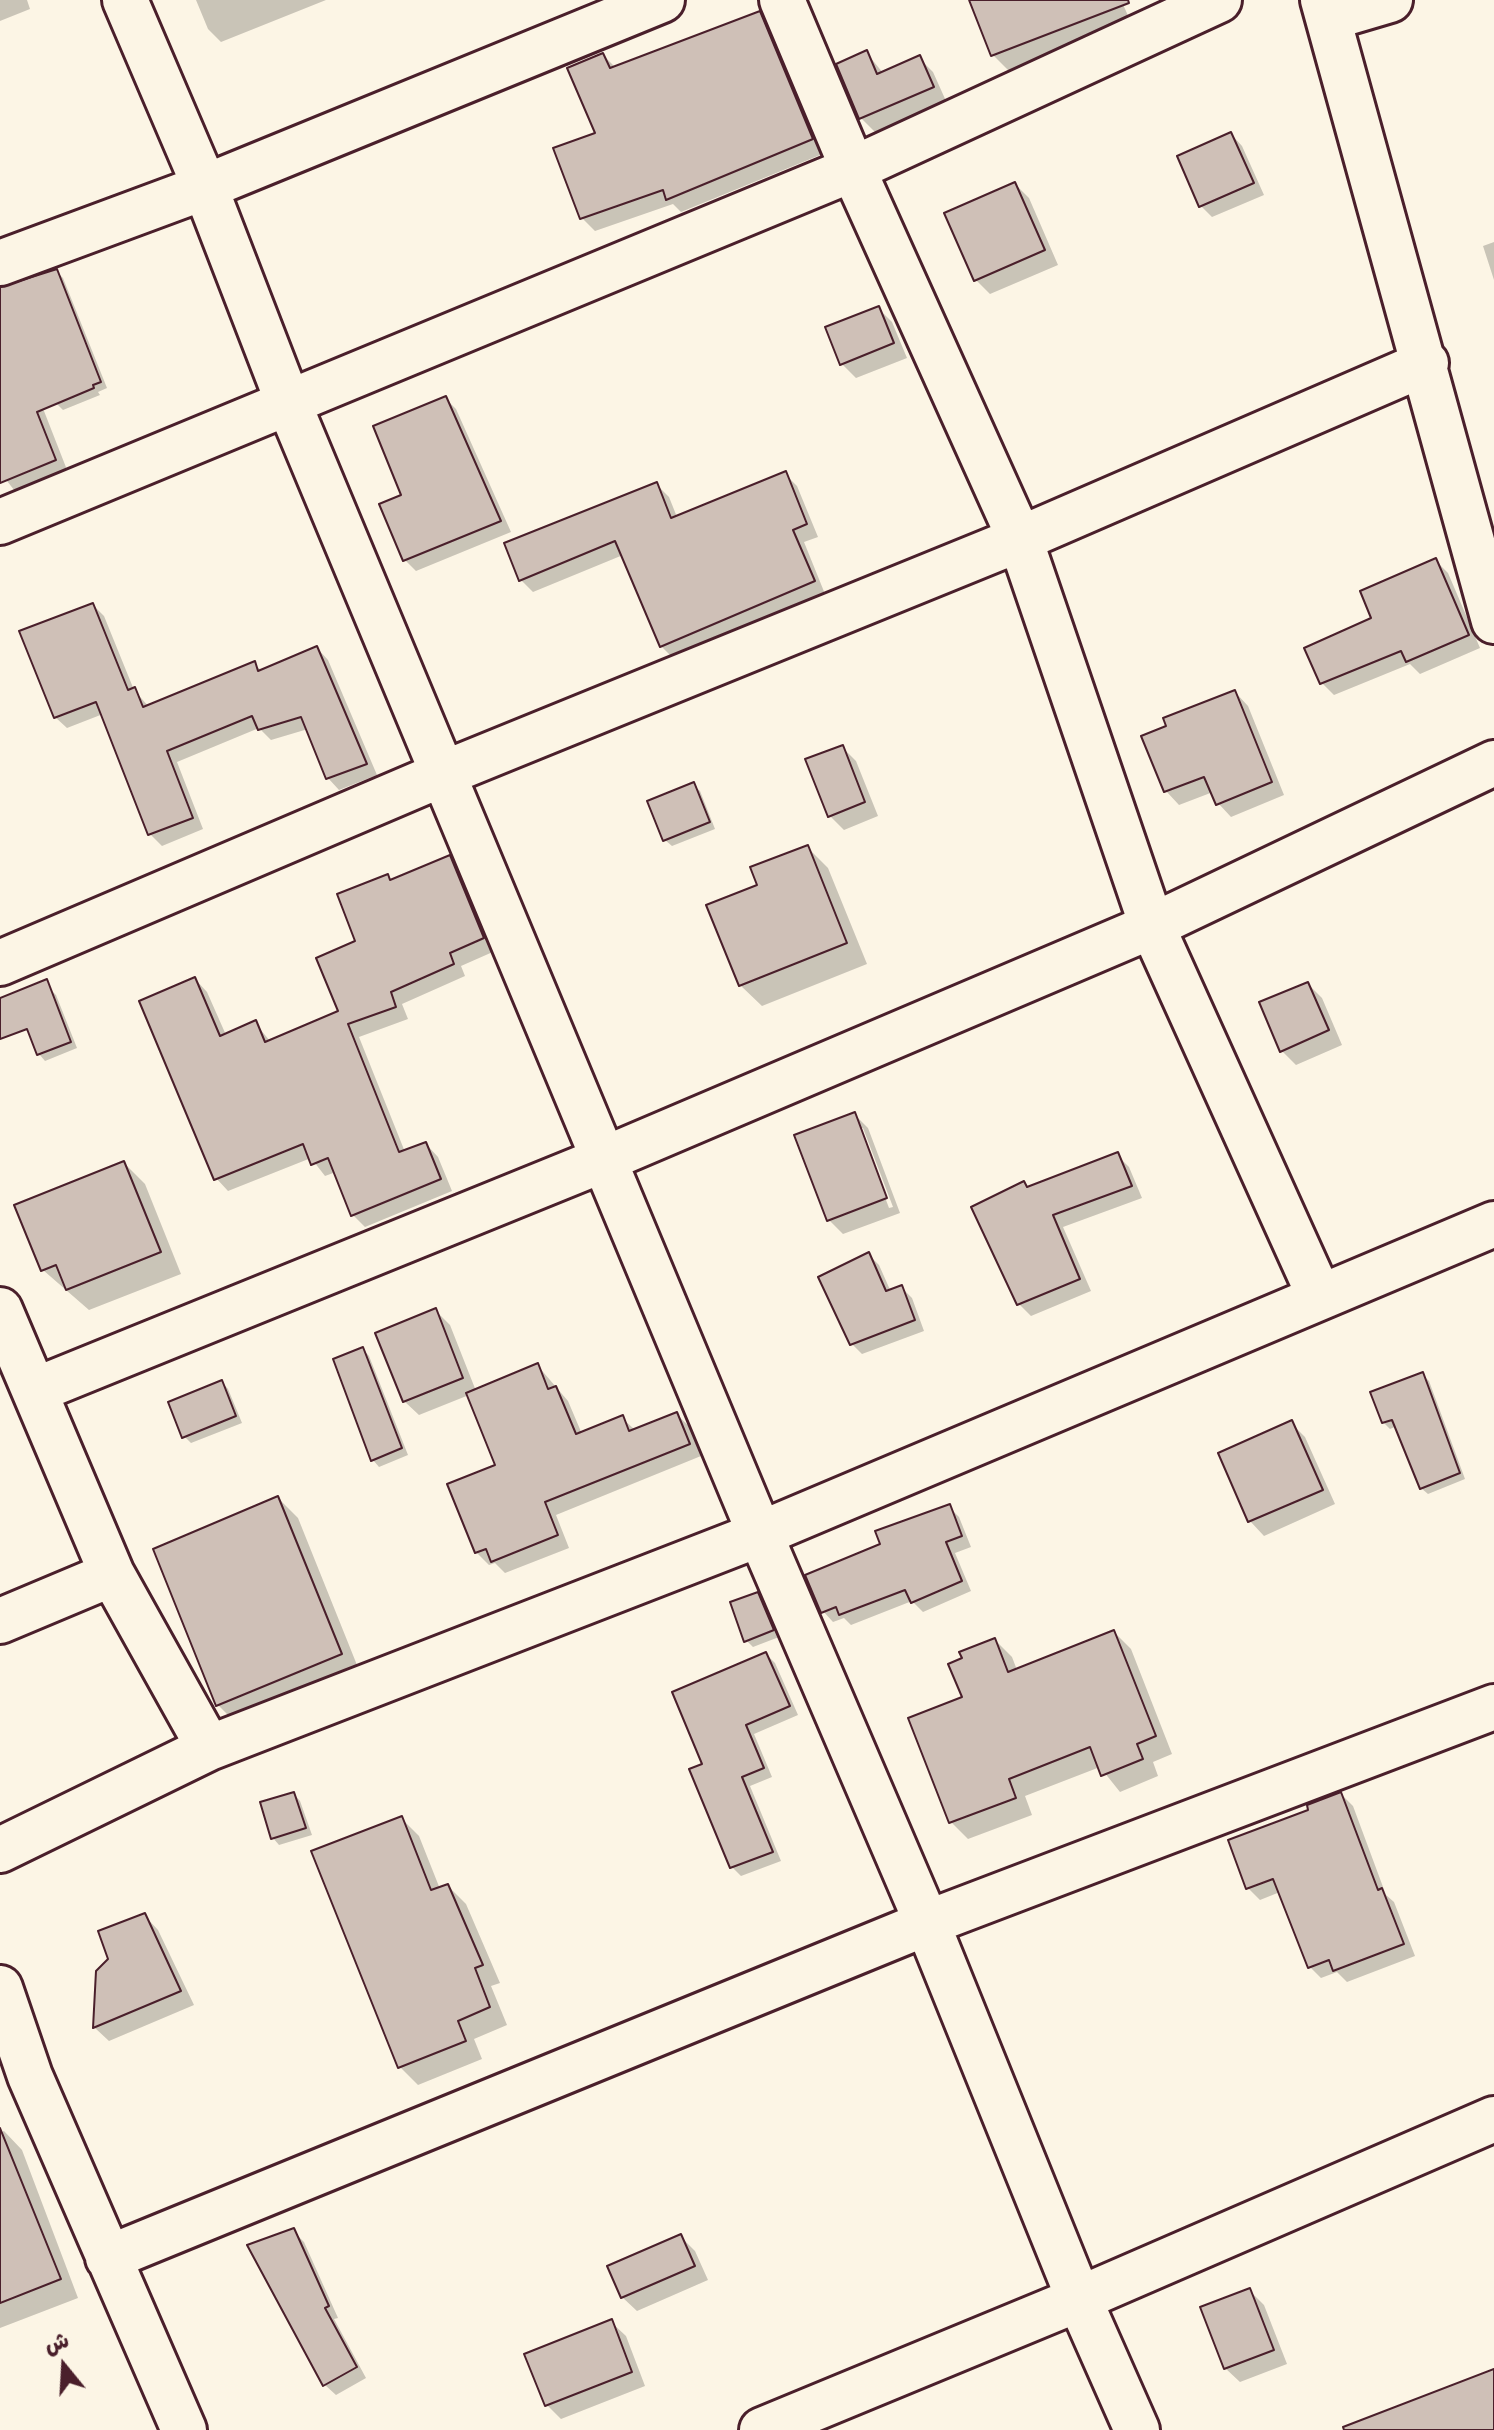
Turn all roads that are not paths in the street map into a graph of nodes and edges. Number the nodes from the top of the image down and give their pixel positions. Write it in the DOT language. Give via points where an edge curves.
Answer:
graph roads {
  1 [pos="125,0"];
  2 [pos="662,0"];
  3 [pos="782,0"];
  4 [pos="1219,0"];
  5 [pos="1390,0"];
  6 [pos="1326,9"];
  7 [pos="853,169"];
  8 [pos="205,187"];
  9 [pos="0,263"];
  10 [pos="1426,363"];
  11 [pos="288,402"];
  12 [pos="1478,489"];
  13 [pos="0,522"];
  14 [pos="1020,539"];
  15 [pos="1494,621"];
  16 [pos="1494,763"];
  17 [pos="445,773"];
  18 [pos="1152,926"];
  19 [pos="0,963"];
  20 [pos="605,1159"];
  21 [pos="1494,1224"];
  22 [pos="1319,1295"];
  23 [pos="0,1310"];
  24 [pos="36,1390"];
  25 [pos="760,1534"];
  26 [pos="112,1574"];
  27 [pos="0,1621"];
  28 [pos="1494,1707"];
  29 [pos="209,1748"];
  30 [pos="0,1850"];
  31 [pos="927,1923"];
  32 [pos="0,1988"];
  33 [pos="15,2082"];
  34 [pos="1494,2119"];
  35 [pos="108,2258"];
  36 [pos="1079,2299"];
  37 [pos="184,2430"];
  38 [pos="762,2430"];
  39 [pos="1137,2430"];
  1 -- 8 [label="street"];
  2 -- 8 [label="street"];
  3 -- 7 [label="street"];
  4 -- 7 [label="street"];
  5 -- 6 [label="street"];
  6 -- 10 [label="street"];
  7 -- 11 [label="street"];
  7 -- 14 [label="street"];
  8 -- 9 [label="street"];
  8 -- 11 [label="street"];
  10 -- 12 [label="street"];
  10 -- 14 [label="street"];
  11 -- 13 [label="street"];
  11 -- 17 [label="street"];
  12 -- 15 [label="street"];
  14 -- 17 [label="street"];
  14 -- 18 [label="street"];
  16 -- 18 [label="street"];
  17 -- 19 [label="street"];
  17 -- 20 [label="street"];
  18 -- 20 [label="street"];
  18 -- 22 [label="street"];
  20 -- 24 [label="street"];
  20 -- 25 [label="street"];
  21 -- 22 [label="street"];
  22 -- 25 [label="street"];
  23 -- 24 [label="street"];
  24 -- 26 [label="street"];
  25 -- 29 [label="street"];
  25 -- 31 [label="street"];
  26 -- 27 [label="street"];
  26 -- 29 [label="street"];
  28 -- 31 [label="street"];
  29 -- 30 [label="street"];
  31 -- 35 [label="street"];
  31 -- 36 [label="street"];
  32 -- 33 [label="street"];
  33 -- 35 [label="street"];
  34 -- 36 [label="street"];
  35 -- 37 [label="street"];
  36 -- 38 [label="street"];
  36 -- 39 [label="street"];
}
